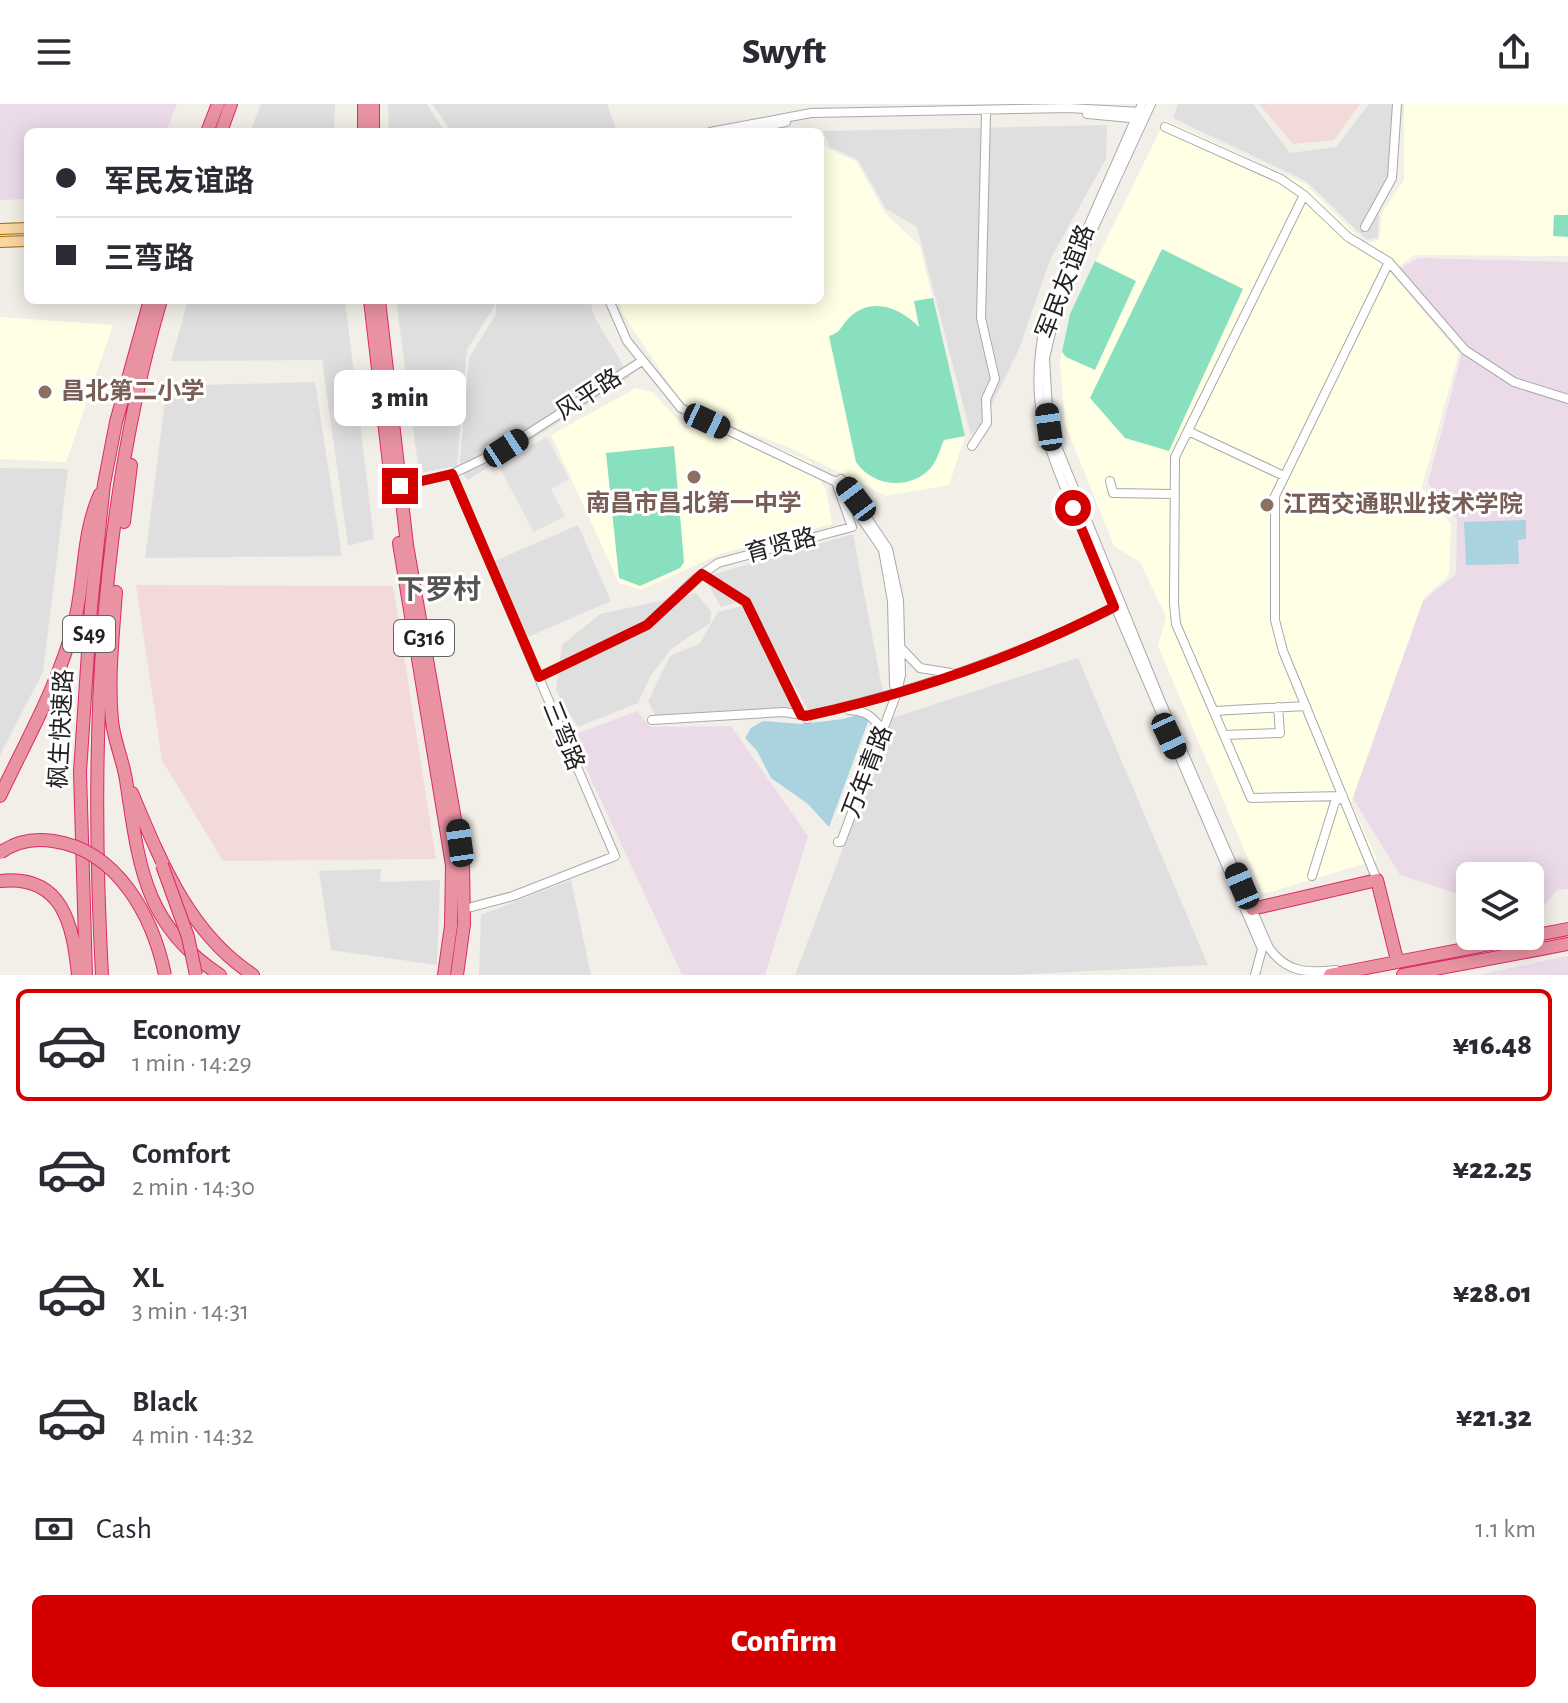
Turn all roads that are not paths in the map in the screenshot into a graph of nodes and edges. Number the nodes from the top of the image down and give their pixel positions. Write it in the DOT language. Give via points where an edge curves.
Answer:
graph roads {
  1 [pos="218,104"];
  2 [pos="231,104"];
  3 [pos="364,104"];
  4 [pos="373,104"];
  5 [pos="1397,104"];
  6 [pos="1031,106"];
  7 [pos="1143,112"];
  8 [pos="986,114"];
  9 [pos="1165,127"];
  10 [pos="209,128"];
  11 [pos="222,128"];
  12 [pos="364,128"];
  13 [pos="373,128"];
  14 [pos="731,128"];
  15 [pos="756,128"];
  16 [pos="1304,195"];
  17 [pos="1365,227"];
  18 [pos="24,228"];
  19 [pos="0,229"];
  20 [pos="24,241"];
  21 [pos="0,242"];
  22 [pos="1389,262"];
  23 [pos="149,304"];
  24 [pos="160,304"];
  25 [pos="374,304"];
  26 [pos="374,304"];
  27 [pos="611,304"];
  28 [pos="642,361"];
  29 [pos="137,390"];
  30 [pos="1568,399"];
  31 [pos="1188,431"];
  32 [pos="972,446"];
  33 [pos="452,474"];
  34 [pos="1284,476"];
  35 [pos="1110,481"];
  36 [pos="836,482"];
  37 [pos="104,484"];
  38 [pos="400,486"];
  39 [pos="1174,494"];
  40 [pos="702,574"];
  41 [pos="1118,608"];
  42 [pos="900,643"];
  43 [pos="956,674"];
  44 [pos="539,677"];
  45 [pos="894,698"];
  46 [pos="1306,706"];
  47 [pos="1278,707"];
  48 [pos="848,710"];
  49 [pos="1214,711"];
  50 [pos="804,715"];
  51 [pos="652,720"];
  52 [pos="1224,735"];
  53 [pos="878,736"];
  54 [pos="125,776"];
  55 [pos="0,796"];
  56 [pos="1343,796"];
  57 [pos="0,853"];
  58 [pos="162,865"];
  59 [pos="1312,876"];
  60 [pos="1377,880"];
  61 [pos="0,881"];
  62 [pos="464,909"];
  63 [pos="1249,909"];
  64 [pos="1568,929"];
  65 [pos="1568,944"];
  66 [pos="1396,956"];
  67 [pos="1379,966"];
  68 [pos="78,975"];
  69 [pos="86,975"];
  70 [pos="102,975"];
  71 [pos="165,975"];
  72 [pos="196,975"];
  73 [pos="220,975"];
  74 [pos="253,975"];
  75 [pos="444,975"];
  76 [pos="457,975"];
  77 [pos="1255,975"];
  78 [pos="1330,975"];
  79 [pos="1403,975"];
  1 -- 10 [label="highway"];
  2 -- 11 [label="highway"];
  3 -- 12 [label="highway"];
  4 -- 13 [label="highway"];
  5 -- 17 [label="street" via="1392,178"];
  6 -- 7 [label="street"];
  6 -- 14 [label="street" via="811,113"];
  7 -- 8 [label="street"];
  7 -- 41 [label="street, 军民友谊路" via="1053,304 1037,360 1037,400 1047,444"];
  8 -- 15 [label="street" via="810,118"];
  8 -- 32 [label="street" via="981,318 995,379 986,399 987,423"];
  9 -- 16 [label="street" via="1281,179"];
  16 -- 22 [label="street" via="1348,237"];
  16 -- 31 [label="street"];
  18 -- 19 [label="main road"];
  20 -- 21 [label="main road"];
  22 -- 30 [label="street" via="1465,350 1488,368"];
  22 -- 34 [label="street"];
  23 -- 37 [label="highway, 枫生快速路 / S49"];
  24 -- 29 [label="highway, 枫生快速路 / S49"];
  25 -- 38 [label="highway, G316"];
  26 -- 75 [label="highway, G316" via="402,567 452,865 453,910"];
  27 -- 28 [label="street"];
  28 -- 33 [label="street, 风平路" via="506,448"];
  28 -- 36 [label="street" via="681,408"];
  29 -- 54 [label="highway" via="110,675 112,724"];
  29 -- 70 [label="highway, 枫生快速路 / S49" via="119,488 101,663 97,787"];
  31 -- 34 [label="street"];
  31 -- 39 [label="street" via="1175,457"];
  33 -- 38 [label="street"];
  33 -- 44 [label="street, 三弯路"];
  34 -- 46 [label="street" via="1275,496 1275,620"];
  35 -- 39 [label="street" via="1113,493"];
  36 -- 40 [label="street, 育贤路" via="852,527 718,563"];
  36 -- 42 [label="street, 万年青路" via="841,479 888,549 898,591"];
  36 -- 45 [label="street, 万年青路" via="883,550 892,601"];
  37 -- 55 [label="highway" via="91,513 67,647"];
  37 -- 69 [label="highway, 枫生快速路 / S49" via="80,772"];
  38 -- 62 [label="highway, G316" via="457,822"];
  39 -- 49 [label="street" via="1176,624"];
  40 -- 44 [label="street, 育贤路" via="647,625"];
  40 -- 50 [label="street" via="746,602"];
  41 -- 43 [label="street"];
  41 -- 45 [label="street" via="1058,641"];
  41 -- 63 [label="street, 军民友谊路"];
  42 -- 43 [label="street" via="920,668"];
  42 -- 45 [label="street, 万年青路" via="901,675"];
  43 -- 45 [label="street"];
  44 -- 62 [label="street, 三弯路" via="615,856"];
  45 -- 48 [label="street"];
  45 -- 50 [label="street"];
  45 -- 53 [label="street, 万年青路"];
  45 -- 53 [label="street, 万年青路" via="838,842"];
  46 -- 47 [label="street"];
  46 -- 56 [label="street"];
  47 -- 49 [label="street"];
  47 -- 52 [label="street" via="1280,733"];
  48 -- 50 [label="street" via="807,719"];
  48 -- 53 [label="street" via="872,718"];
  49 -- 52 [label="street"];
  50 -- 51 [label="street"];
  52 -- 56 [label="street" via="1251,798"];
  54 -- 58 [label="highway"];
  54 -- 73 [label="highway" via="135,847 153,904 184,947"];
  56 -- 59 [label="street" via="1335,802"];
  56 -- 60 [label="street"];
  57 -- 71 [label="highway, bridge" via="21,841 42,839 90,853 121,879 136,901 161,953"];
  58 -- 72 [label="highway, bridge"];
  58 -- 74 [label="highway, bridge" via="209,937"];
  60 -- 63 [label="highway"];
  60 -- 66 [label="highway"];
  61 -- 68 [label="highway" via="27,881 56,898 75,943"];
  62 -- 76 [label="highway, G316"];
  63 -- 67 [label="street" via="1269,948 1286,966 1310,973"];
  63 -- 77 [label="street" via="1262,949"];
  64 -- 67 [label="highway"];
  65 -- 79 [label="highway"];
  67 -- 78 [label="highway"];
}
